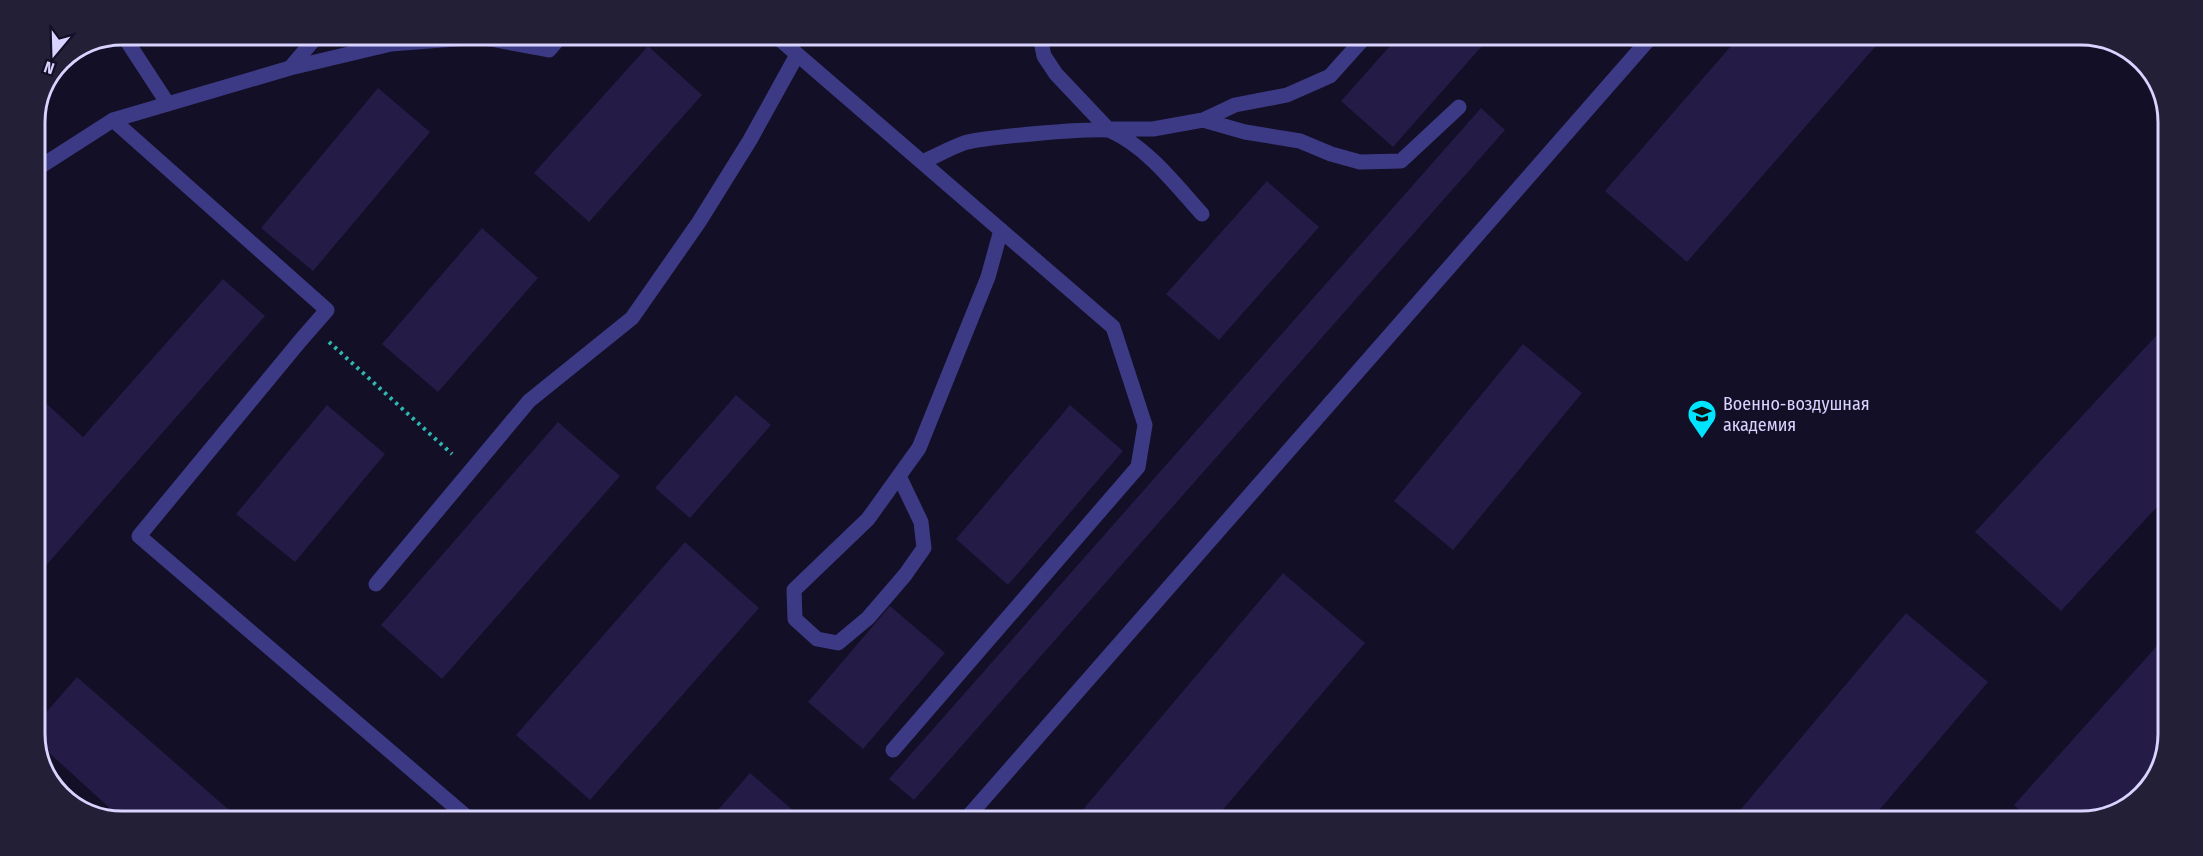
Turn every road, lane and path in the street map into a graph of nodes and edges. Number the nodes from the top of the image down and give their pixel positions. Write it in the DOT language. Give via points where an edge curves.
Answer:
graph roads {
  1 [pos="130,45"];
  2 [pos="310,45"];
  3 [pos="387,45"];
  4 [pos="522,45"];
  5 [pos="553,45"];
  6 [pos="786,45"];
  7 [pos="1042,45"];
  8 [pos="1359,45"];
  9 [pos="1644,45"];
  10 [pos="797,55"];
  11 [pos="290,68"];
  12 [pos="168,104"];
  13 [pos="1459,107"];
  14 [pos="113,120"];
  15 [pos="1203,120"];
  16 [pos="1108,129"];
  17 [pos="922,162"];
  18 [pos="45,164"];
  19 [pos="1202,214"];
  20 [pos="1001,230"];
  21 [pos="312,327"];
  22 [pos="470,471"];
  23 [pos="899,476"];
  24 [pos="376,584"];
  25 [pos="893,750"];
  26 [pos="460,811"];
  27 [pos="973,811"];
  1 -- 12 [label="street"];
  2 -- 11 [label="street"];
  3 -- 11 [label="street"];
  4 -- 5 [label="street" via="549,50"];
  6 -- 10 [label="street"];
  7 -- 16 [label="street" via="1056,74"];
  8 -- 15 [label="street" via="1330,76 1287,95 1234,105"];
  9 -- 27 [label="street"];
  10 -- 17 [label="street"];
  10 -- 22 [label="street" via="699,222 632,318 529,401"];
  11 -- 12 [label="street"];
  12 -- 14 [label="street"];
  13 -- 15 [label="street" via="1401,161 1360,162 1300,141"];
  14 -- 18 [label="street"];
  14 -- 21 [label="street" via="327,310"];
  15 -- 16 [label="street" via="1153,129"];
  16 -- 17 [label="street" via="966,142"];
  16 -- 19 [label="street" via="1150,159"];
  17 -- 20 [label="street"];
  20 -- 23 [label="street" via="988,277 950,374 919,448"];
  20 -- 25 [label="street" via="1113,327 1145,425 1138,466"];
  21 -- 22 [label="path"];
  21 -- 26 [label="street" via="139,537"];
  22 -- 24 [label="street"];
  23 -- 23 [label="street" via="868,519 794,591 795,619 817,639 838,643 868,618 924,549 921,522"];
}
